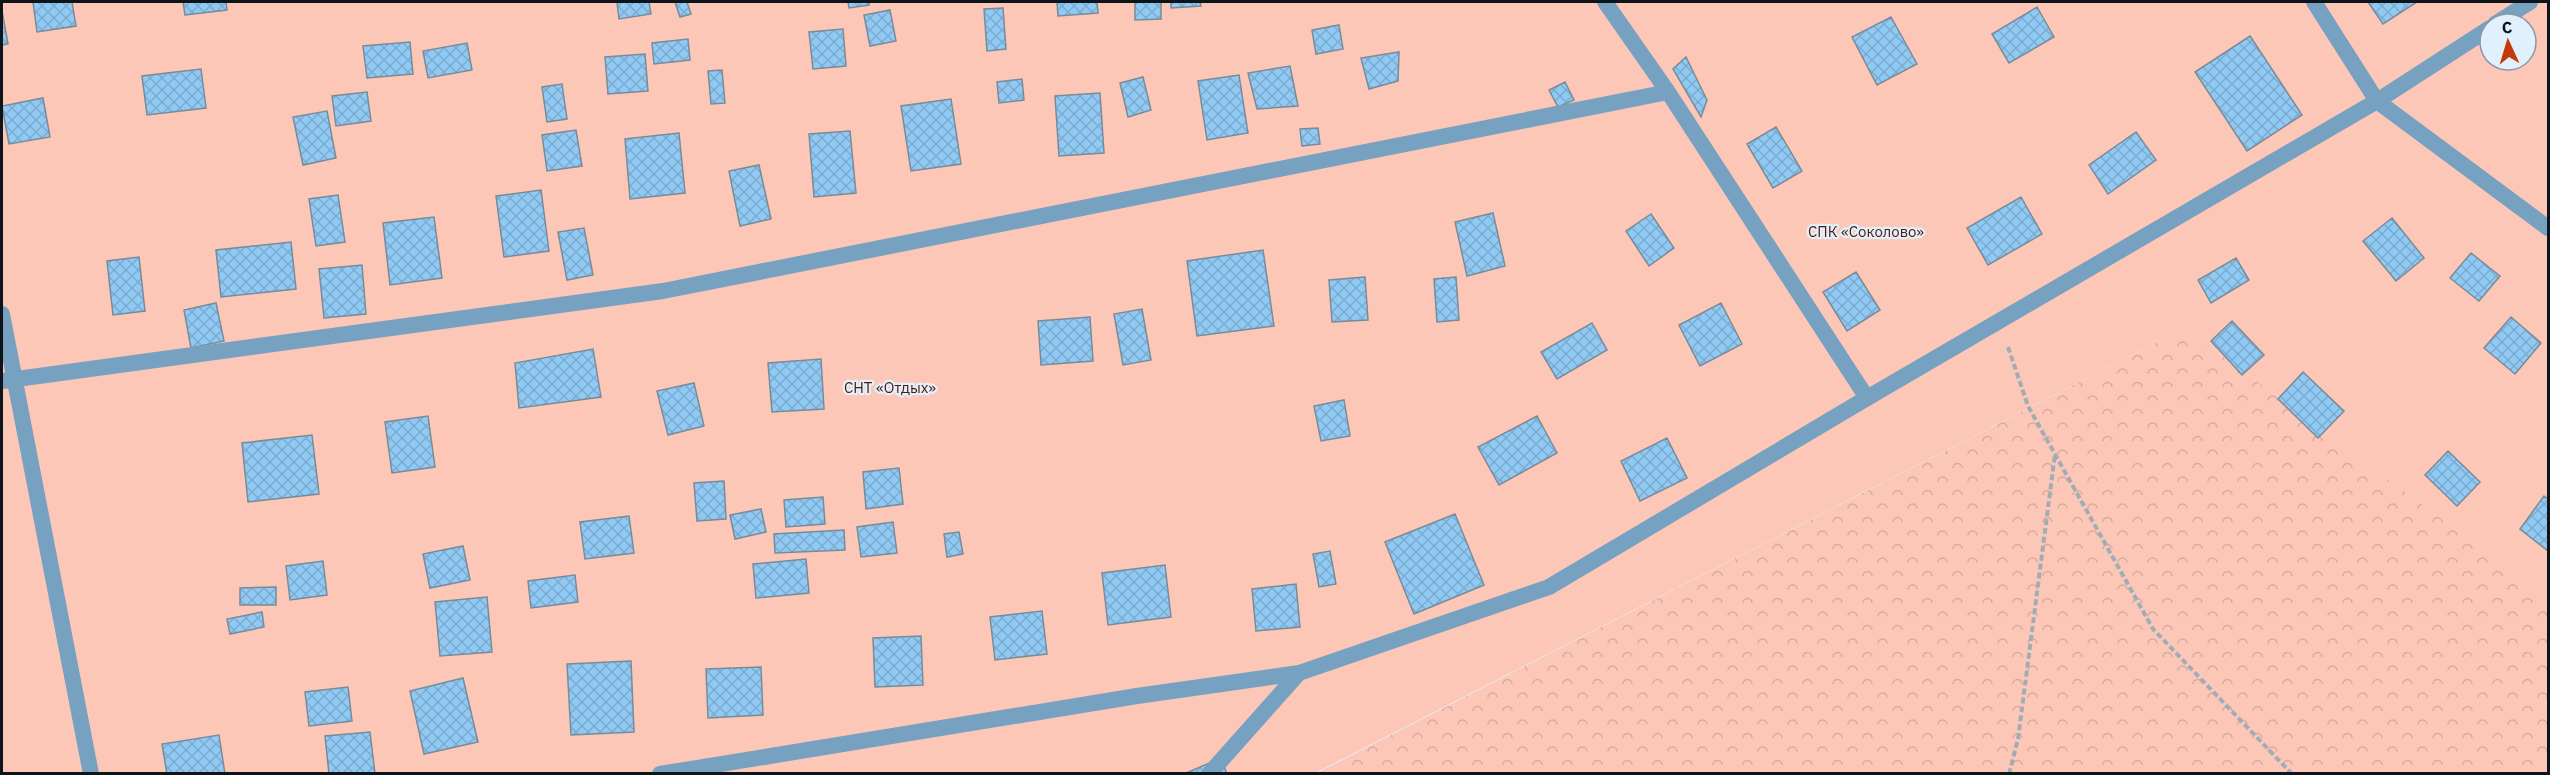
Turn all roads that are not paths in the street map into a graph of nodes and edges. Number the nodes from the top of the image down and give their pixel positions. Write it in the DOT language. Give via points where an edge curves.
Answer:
graph roads {
  1 [pos="1605,2"];
  2 [pos="2314,2"];
  3 [pos="2530,2"];
  4 [pos="2514,12"];
  5 [pos="2478,35"];
  6 [pos="1668,92"];
  7 [pos="2378,102"];
  8 [pos="2548,228"];
  9 [pos="2,314"];
  10 [pos="8,380"];
  11 [pos="1867,398"];
  12 [pos="1299,673"];
  13 [pos="91,774"];
  14 [pos="660,774"];
  15 [pos="1209,774"];
  1 -- 6 [label="street"];
  2 -- 7 [label="street"];
  3 -- 4 [label="street"];
  5 -- 7 [label="street"];
  6 -- 10 [label="street" via="663,291"];
  6 -- 11 [label="street"];
  7 -- 8 [label="street"];
  7 -- 11 [label="street"];
  9 -- 10 [label="street"];
  10 -- 13 [label="street"];
  11 -- 12 [label="street" via="1549,587"];
  12 -- 14 [label="street"];
  12 -- 15 [label="street"];
}
